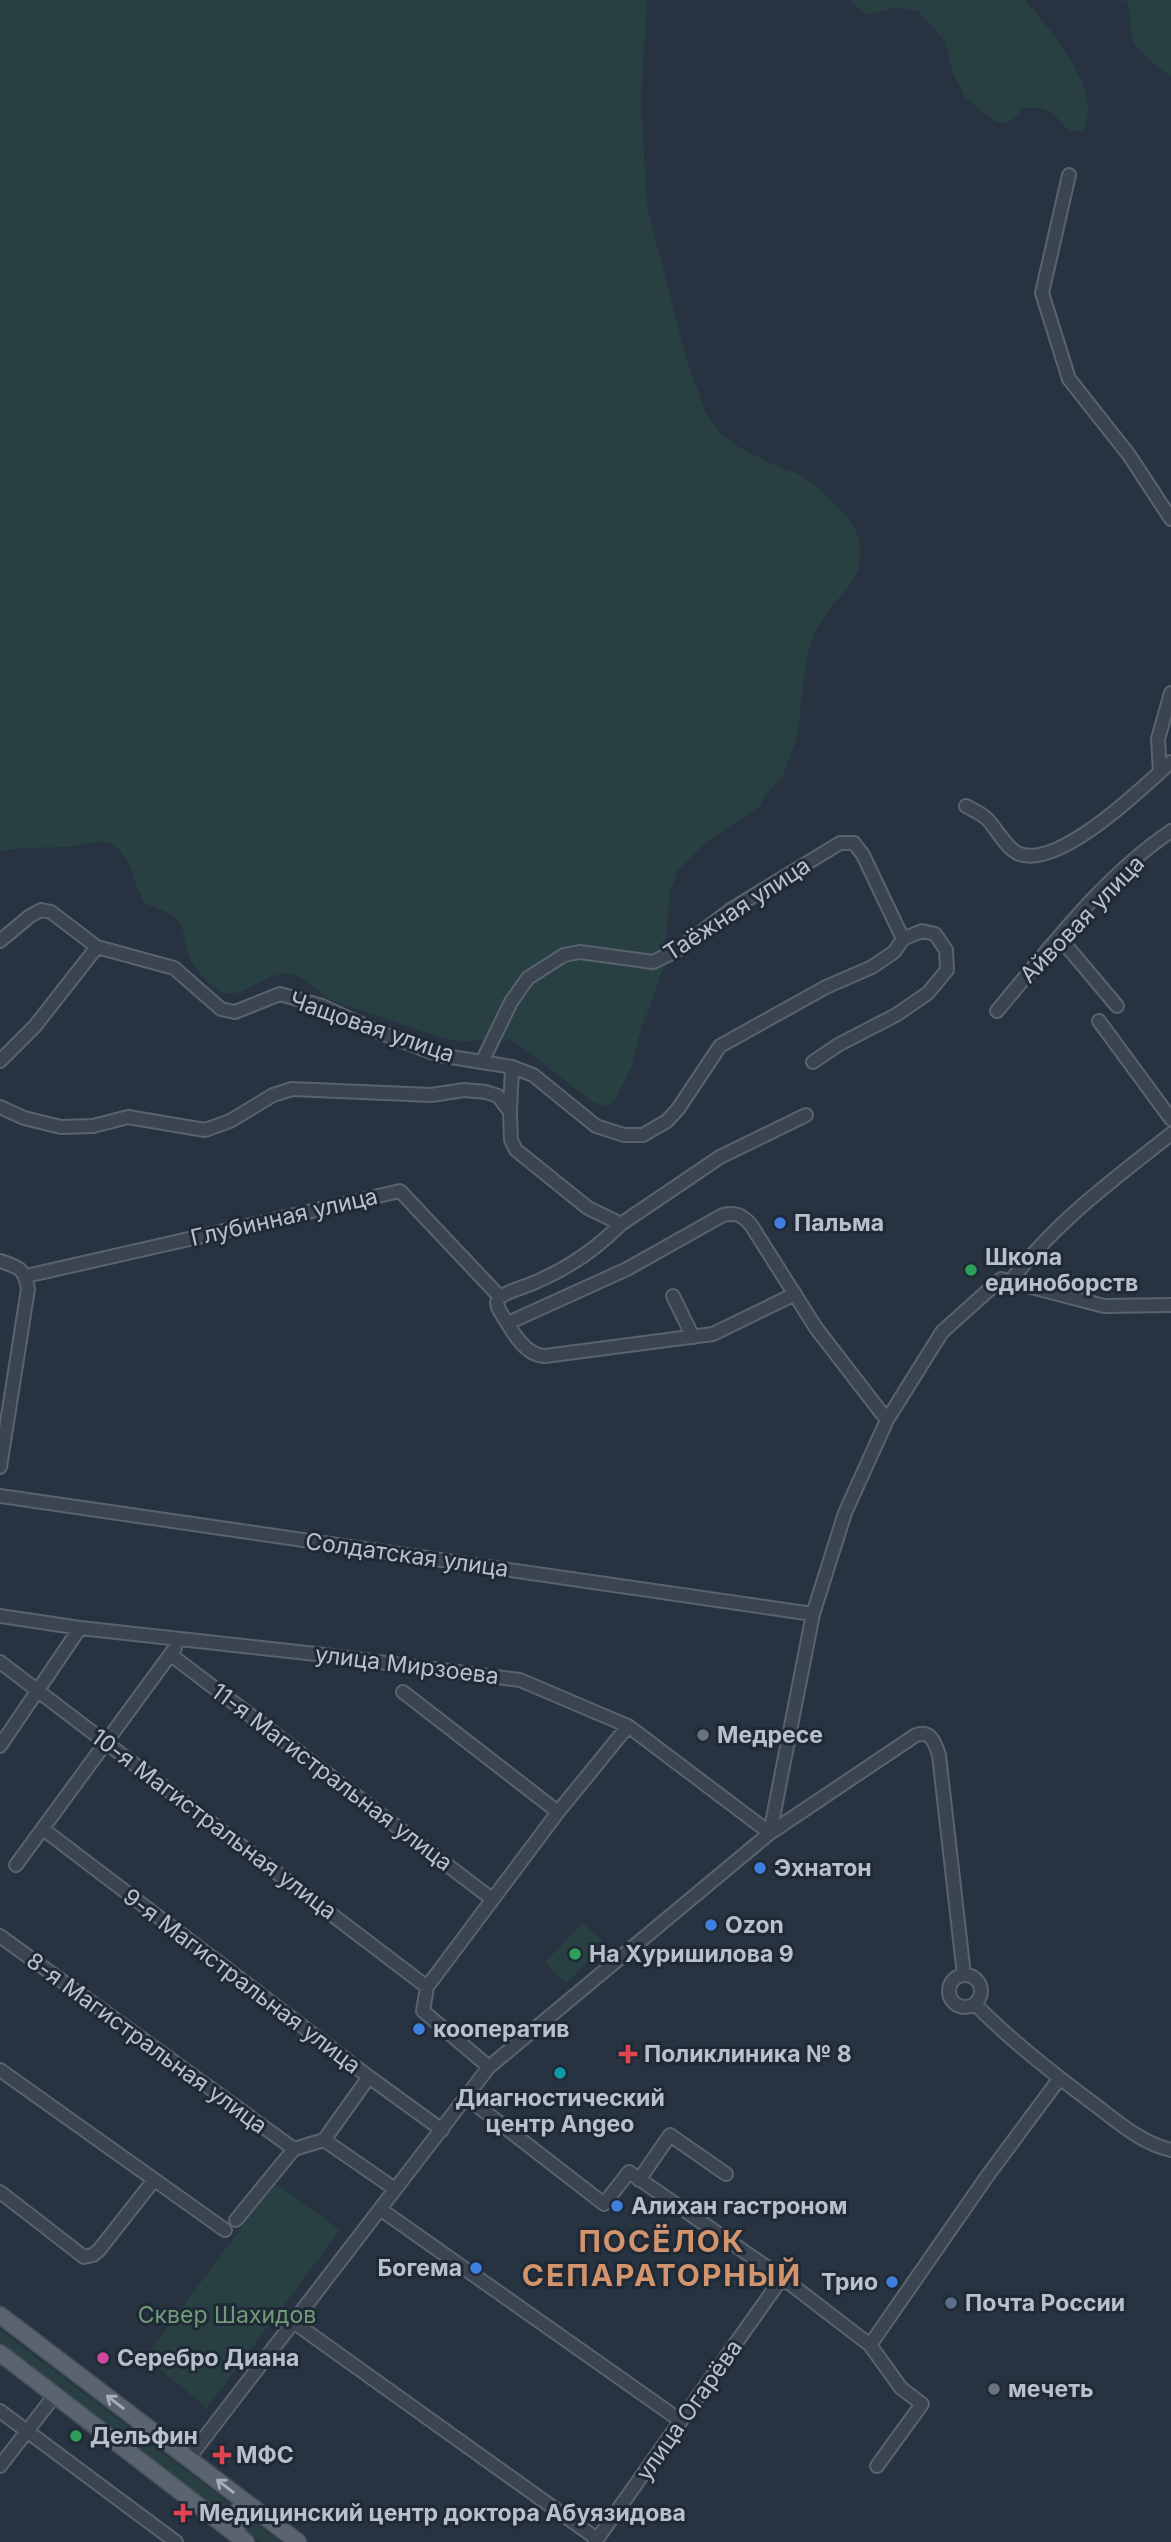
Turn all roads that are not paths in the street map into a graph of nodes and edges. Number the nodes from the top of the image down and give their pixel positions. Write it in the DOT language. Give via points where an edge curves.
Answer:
graph roads {
  1 [pos="1069,175"];
  2 [pos="1171,519"];
  3 [pos="1171,693"];
  4 [pos="1171,762"];
  5 [pos="1160,772"];
  6 [pos="966,806"];
  7 [pos="1171,831"];
  8 [pos="3,934"];
  9 [pos="1059,937"];
  10 [pos="903,939"];
  11 [pos="97,947"];
  12 [pos="1117,1006"];
  13 [pos="997,1011"];
  14 [pos="1099,1021"];
  15 [pos="0,1061"];
  16 [pos="482,1062"];
  17 [pos="813,1062"];
  18 [pos="512,1068"];
  19 [pos="0,1107"];
  20 [pos="510,1112"];
  21 [pos="806,1115"];
  22 [pos="1171,1119"];
  23 [pos="1171,1134"];
  24 [pos="621,1223"];
  25 [pos="0,1261"];
  26 [pos="26,1276"];
  27 [pos="1010,1282"];
  28 [pos="795,1294"];
  29 [pos="673,1296"];
  30 [pos="500,1297"];
  31 [pos="1171,1305"];
  32 [pos="508,1323"];
  33 [pos="693,1337"];
  34 [pos="887,1420"];
  35 [pos="0,1467"];
  36 [pos="0,1496"];
  37 [pos="813,1614"];
  38 [pos="0,1616"];
  39 [pos="80,1628"];
  40 [pos="182,1639"];
  41 [pos="171,1655"];
  42 [pos="0,1662"];
  43 [pos="38,1691"];
  44 [pos="403,1692"];
  45 [pos="628,1726"];
  46 [pos="106,1743"];
  47 [pos="0,1746"];
  48 [pos="558,1812"];
  49 [pos="43,1829"];
  50 [pos="770,1833"];
  51 [pos="16,1865"];
  52 [pos="492,1899"];
  53 [pos="0,1936"];
  54 [pos="964,1975"];
  55 [pos="427,1987"];
  56 [pos="975,2004"];
  57 [pos="489,2067"];
  58 [pos="0,2070"];
  59 [pos="369,2077"];
  60 [pos="1060,2078"];
  61 [pos="467,2098"];
  62 [pos="442,2130"];
  63 [pos="324,2140"];
  64 [pos="294,2149"];
  65 [pos="1171,2150"];
  66 [pos="726,2174"];
  67 [pos="639,2179"];
  68 [pos="154,2180"];
  69 [pos="395,2189"];
  70 [pos="0,2192"];
  71 [pos="380,2208"];
  72 [pos="236,2220"];
  73 [pos="225,2230"];
  74 [pos="782,2278"];
  75 [pos="0,2315"];
  76 [pos="292,2321"];
  77 [pos="870,2345"];
  78 [pos="0,2353"];
  79 [pos="55,2395"];
  80 [pos="0,2412"];
  81 [pos="681,2421"];
  82 [pos="26,2432"];
  83 [pos="189,2458"];
  84 [pos="0,2466"];
  85 [pos="877,2466"];
  86 [pos="171,2484"];
  87 [pos="254,2508"];
  88 [pos="243,2539"];
  89 [pos="596,2540"];
  90 [pos="176,2542"];
  91 [pos="298,2542"];
  1 -- 2 [label="street" via="1042,293 1069,379"];
  3 -- 5 [label="street" via="1158,739"];
  4 -- 5 [label="street"];
  5 -- 6 [label="street" via="1089,832 1032,857 1015,852 986,817"];
  7 -- 9 [label="street, Айвовая улица" via="1118,874"];
  8 -- 11 [label="street, Чащовая улица" via="41,910 51,912"];
  9 -- 12 [label="street"];
  9 -- 13 [label="street, Айвовая улица"];
  10 -- 16 [label="street, Таёжная улица" via="863,855 855,843 841,844 653,962 580,952 564,955 528,978"];
  10 -- 17 [label="street" via="922,931 935,934 946,950 947,970 928,993"];
  10 -- 18 [label="street, Чащовая улица" via="894,952 872,967 720,1046 678,1109 657,1129 643,1135 624,1136 597,1126 533,1075"];
  11 -- 15 [label="street" via="35,1026"];
  11 -- 16 [label="street, Чащовая улица" via="174,968 221,1009 235,1012 280,994 322,1006 439,1055"];
  14 -- 22 [label="street"];
  16 -- 18 [label="street, Чащовая улица"];
  18 -- 20 [label="street"];
  19 -- 20 [label="street" via="61,1127 128,1117 205,1130 292,1089 431,1096 464,1090 498,1096"];
  20 -- 24 [label="street" via="516,1150 588,1208"];
  21 -- 24 [label="street" via="720,1157"];
  23 -- 27 [label="street" via="1083,1203 1033,1251"];
  24 -- 30 [label="street" via="567,1266"];
  25 -- 26 [label="street" via="16,1266"];
  26 -- 30 [label="street, Глубинная улица" via="400,1191"];
  26 -- 35 [label="street" via="28,1289"];
  27 -- 31 [label="street" via="1104,1306"];
  27 -- 34 [label="street" via="1001,1279 942,1332"];
  28 -- 32 [label="street" via="751,1225 733,1213 594,1285"];
  28 -- 33 [label="street" via="713,1334"];
  28 -- 34 [label="street"];
  29 -- 33 [label="street"];
  30 -- 32 [label="street" via="498,1308"];
  32 -- 33 [label="street" via="535,1356"];
  34 -- 37 [label="street" via="845,1513"];
  36 -- 37 [label="street, Солдатская улица"];
  37 -- 50 [label="street"];
  38 -- 39 [label="street, улица Мирзоева"];
  39 -- 40 [label="street, улица Мирзоева"];
  39 -- 43 [label="street"];
  40 -- 41 [label="street"];
  40 -- 45 [label="street, улица Мирзоева" via="520,1680"];
  41 -- 46 [label="street"];
  41 -- 52 [label="street, 11-я Магистральная улица"];
  42 -- 43 [label="street, 10-я Магистральная улица"];
  43 -- 46 [label="street, 10-я Магистральная улица"];
  43 -- 47 [label="street"];
  44 -- 48 [label="street"];
  45 -- 48 [label="street"];
  45 -- 50 [label="street, улица Мирзоева"];
  46 -- 49 [label="street"];
  46 -- 55 [label="street, 10-я Магистральная улица"];
  48 -- 52 [label="street"];
  49 -- 51 [label="street"];
  49 -- 59 [label="street, 9-я Магистральная улица"];
  50 -- 54 [label="street" via="916,1735 929,1734 939,1755"];
  50 -- 57 [label="street"];
  52 -- 55 [label="street"];
  53 -- 64 [label="street, 8-я Магистральная улица"];
  54 -- 56 [label="street" via="979,1983 981,1994"];
  54 -- 56 [label="street" via="951,1983 950,1995 957,2005"];
  55 -- 57 [label="street" via="422,2011"];
  56 -- 60 [label="street"];
  57 -- 61 [label="street"];
  58 -- 68 [label="street"];
  59 -- 62 [label="street, 9-я Магистральная улица"];
  59 -- 63 [label="street"];
  60 -- 65 [label="street" via="1153,2146"];
  60 -- 77 [label="street"];
  61 -- 62 [label="street"];
  61 -- 67 [label="street" via="604,2204 629,2172"];
  62 -- 69 [label="street"];
  63 -- 64 [label="street"];
  63 -- 69 [label="street"];
  64 -- 72 [label="street"];
  66 -- 67 [label="street" via="670,2135"];
  67 -- 74 [label="street"];
  68 -- 70 [label="street" via="99,2250 84,2257"];
  68 -- 73 [label="street"];
  69 -- 71 [label="street"];
  71 -- 76 [label="street"];
  71 -- 81 [label="street"];
  74 -- 77 [label="street"];
  74 -- 81 [label="street, улица Огарёва"];
  83 -- 75 [label="main road, one-way"];
  76 -- 83 [label="street"];
  76 -- 89 [label="street"];
  77 -- 85 [label="street" via="901,2388 922,2404"];
  78 -- 79 [label="main road"];
  79 -- 82 [label="street"];
  79 -- 86 [label="main road"];
  80 -- 82 [label="street"];
  81 -- 89 [label="street, улица Огарёва"];
  82 -- 84 [label="street"];
  82 -- 90 [label="street"];
  83 -- 86 [label="main road"];
  87 -- 83 [label="main road, one-way"];
  86 -- 88 [label="main road"];
  87 -- 88 [label="main road" via="239,2510 232,2519"];
  87 -- 91 [label="main road"];
}
